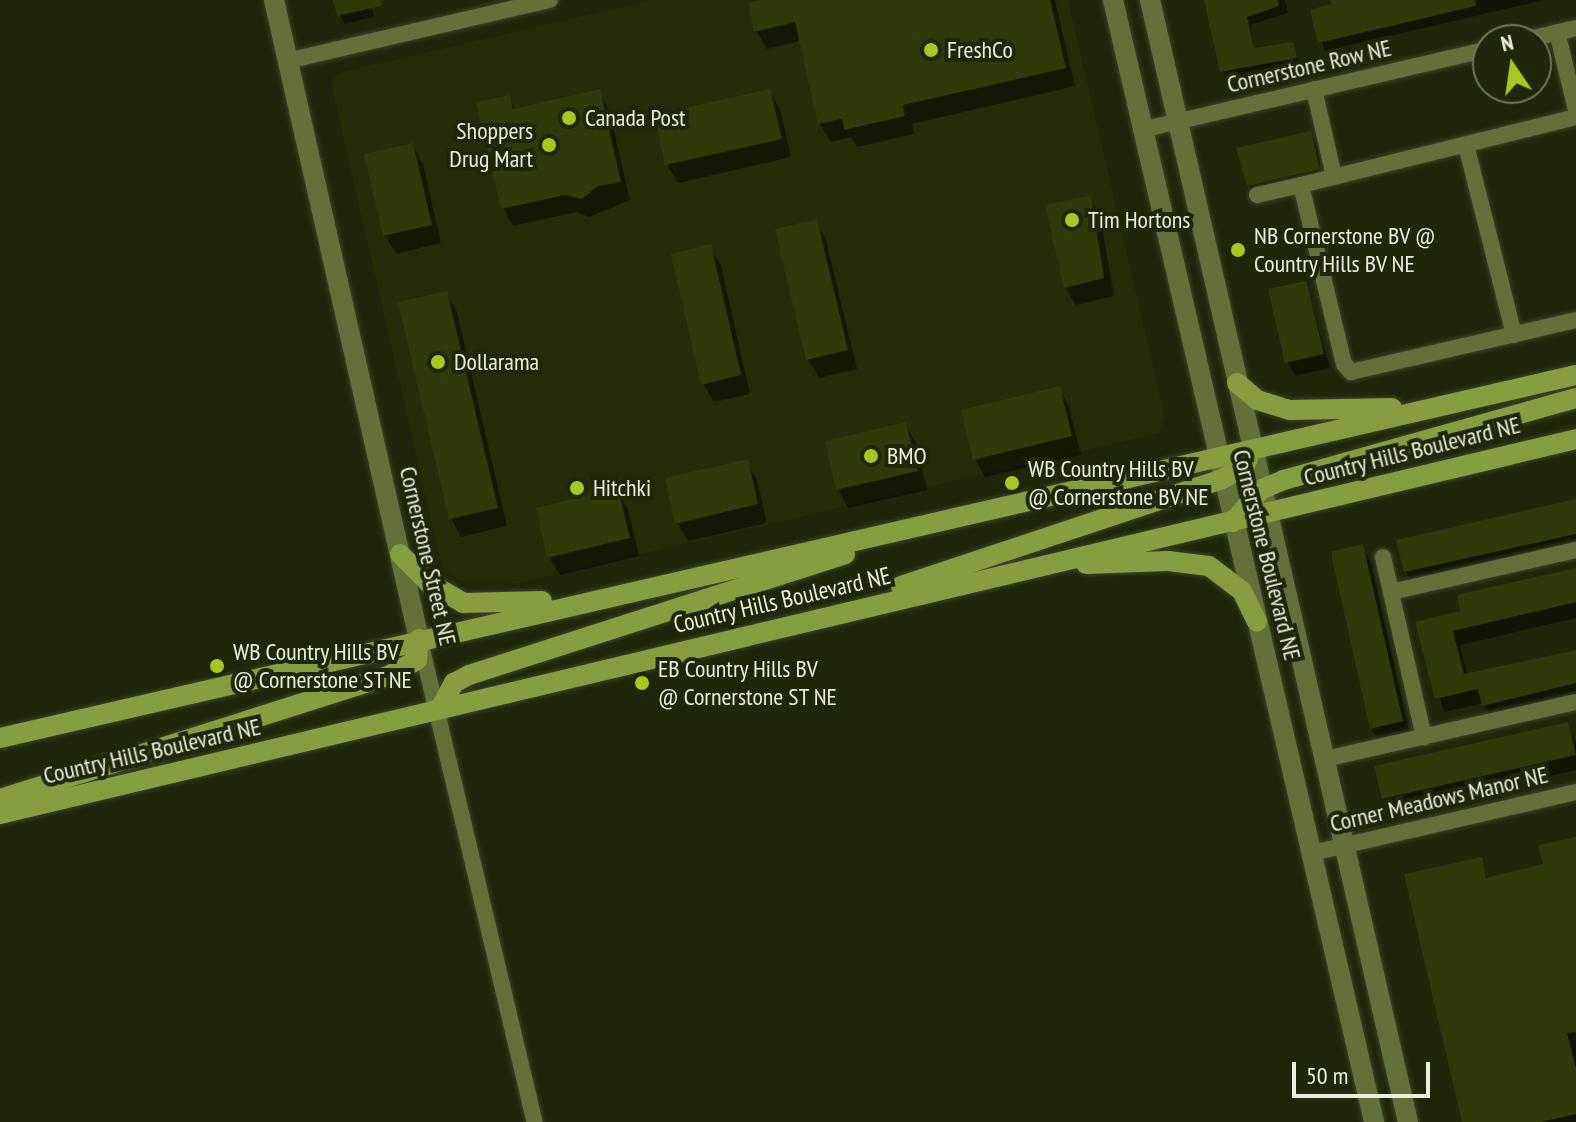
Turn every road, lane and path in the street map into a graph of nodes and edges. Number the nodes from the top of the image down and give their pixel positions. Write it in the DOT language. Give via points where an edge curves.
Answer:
graph roads {
  1 [pos="274,0"];
  2 [pos="550,0"];
  3 [pos="1113,0"];
  4 [pos="1150,0"];
  5 [pos="1576,28"];
  6 [pos="1557,32"];
  7 [pos="1552,33"];
  8 [pos="1472,53"];
  9 [pos="287,61"];
  10 [pos="1314,89"];
  11 [pos="1576,110"];
  12 [pos="1576,117"];
  13 [pos="1176,121"];
  14 [pos="1141,130"];
  15 [pos="1466,145"];
  16 [pos="1334,176"];
  17 [pos="1301,185"];
  18 [pos="1257,195"];
  19 [pos="1576,320"];
  20 [pos="1514,335"];
  21 [pos="1576,375"];
  22 [pos="1237,383"];
  23 [pos="1576,398"];
  24 [pos="1443,406"];
  25 [pos="1576,437"];
  26 [pos="1251,450"];
  27 [pos="1217,458"];
  28 [pos="1222,479"];
  29 [pos="1260,490"];
  30 [pos="1265,514"];
  31 [pos="1233,522"];
  32 [pos="904,529"];
  33 [pos="1576,550"];
  34 [pos="400,554"];
  35 [pos="1383,557"];
  36 [pos="1034,566"];
  37 [pos="1391,592"];
  38 [pos="621,593"];
  39 [pos="1257,622"];
  40 [pos="775,628"];
  41 [pos="419,639"];
  42 [pos="1576,702"];
  43 [pos="440,709"];
  44 [pos="1424,737"];
  45 [pos="0,738"];
  46 [pos="1325,759"];
  47 [pos="1576,792"];
  48 [pos="0,799"];
  49 [pos="0,814"];
  50 [pos="1345,844"];
  51 [pos="1312,853"];
  52 [pos="535,1122"];
  53 [pos="1374,1122"];
  54 [pos="1408,1122"];
  1 -- 9 [label="street, Cornerstone Street NE"];
  2 -- 9 [label="street"];
  3 -- 14 [label="street, Cornerstone Boulevard NE"];
  4 -- 13 [label="street, Cornerstone Boulevard NE"];
  5 -- 6 [label="street"];
  6 -- 7 [label="street"];
  6 -- 11 [label="street"];
  8 -- 10 [label="street, Cornerstone Row NE"];
  9 -- 34 [label="street, Cornerstone Street NE"];
  10 -- 13 [label="street, Cornerstone Row NE"];
  10 -- 16 [label="street"];
  12 -- 15 [label="street"];
  13 -- 14 [label="street, Cornerstone Row NE"];
  13 -- 22 [label="street, Cornerstone Boulevard NE"];
  14 -- 27 [label="street, Cornerstone Boulevard NE"];
  15 -- 16 [label="street"];
  15 -- 20 [label="street"];
  16 -- 17 [label="street"];
  17 -- 18 [label="street"];
  17 -- 20 [label="street" via="1344,364 1351,372"];
  19 -- 20 [label="street"];
  21 -- 24 [label="main road, Country Hills Boulevard NE"];
  22 -- 24 [label="main road" via="1257,400 1290,410"];
  22 -- 26 [label="street, Cornerstone Boulevard NE"];
  23 -- 29 [label="main road"];
  24 -- 26 [label="main road, Country Hills Boulevard NE"];
  25 -- 30 [label="main road, Country Hills Boulevard NE"];
  26 -- 27 [label="main road, Country Hills Boulevard NE"];
  26 -- 28 [label="main road" via="1245,466"];
  26 -- 29 [label="street, Cornerstone Boulevard NE"];
  27 -- 28 [label="street, Cornerstone Boulevard NE"];
  27 -- 32 [label="main road, Country Hills Boulevard NE"];
  28 -- 31 [label="street, Cornerstone Boulevard NE"];
  28 -- 40 [label="main road"];
  29 -- 30 [label="street, Cornerstone Boulevard NE"];
  29 -- 31 [label="main road"];
  30 -- 31 [label="main road, Country Hills Boulevard NE"];
  30 -- 46 [label="street, Cornerstone Boulevard NE"];
  31 -- 36 [label="main road, Country Hills Boulevard NE"];
  31 -- 39 [label="street, Cornerstone Boulevard NE"];
  32 -- 38 [label="main road, Country Hills Boulevard NE"];
  32 -- 43 [label="main road" via="838,556 469,675 454,683"];
  33 -- 37 [label="street"];
  34 -- 38 [label="main road" via="429,583 463,603"];
  34 -- 41 [label="street, Cornerstone Street NE"];
  35 -- 37 [label="street"];
  36 -- 39 [label="main road" via="1168,561 1209,566 1236,585"];
  36 -- 40 [label="main road, Country Hills Boulevard NE"];
  37 -- 44 [label="street"];
  38 -- 41 [label="main road, Country Hills Boulevard NE"];
  39 -- 51 [label="street, Cornerstone Boulevard NE"];
  40 -- 43 [label="main road, Country Hills Boulevard NE"];
  41 -- 43 [label="street, Cornerstone Street NE"];
  41 -- 45 [label="main road, Country Hills Boulevard NE"];
  41 -- 48 [label="main road" via="417,660 390,675"];
  42 -- 44 [label="street"];
  43 -- 49 [label="main road, Country Hills Boulevard NE"];
  43 -- 52 [label="street, Cornerstone Street NE"];
  44 -- 46 [label="street"];
  46 -- 50 [label="street, Cornerstone Boulevard NE"];
  47 -- 50 [label="street, Corner Meadows Manor NE"];
  50 -- 51 [label="street, Corner Meadows Manor NE"];
  50 -- 54 [label="street, Cornerstone Boulevard NE"];
  51 -- 53 [label="street, Cornerstone Boulevard NE"];
}
